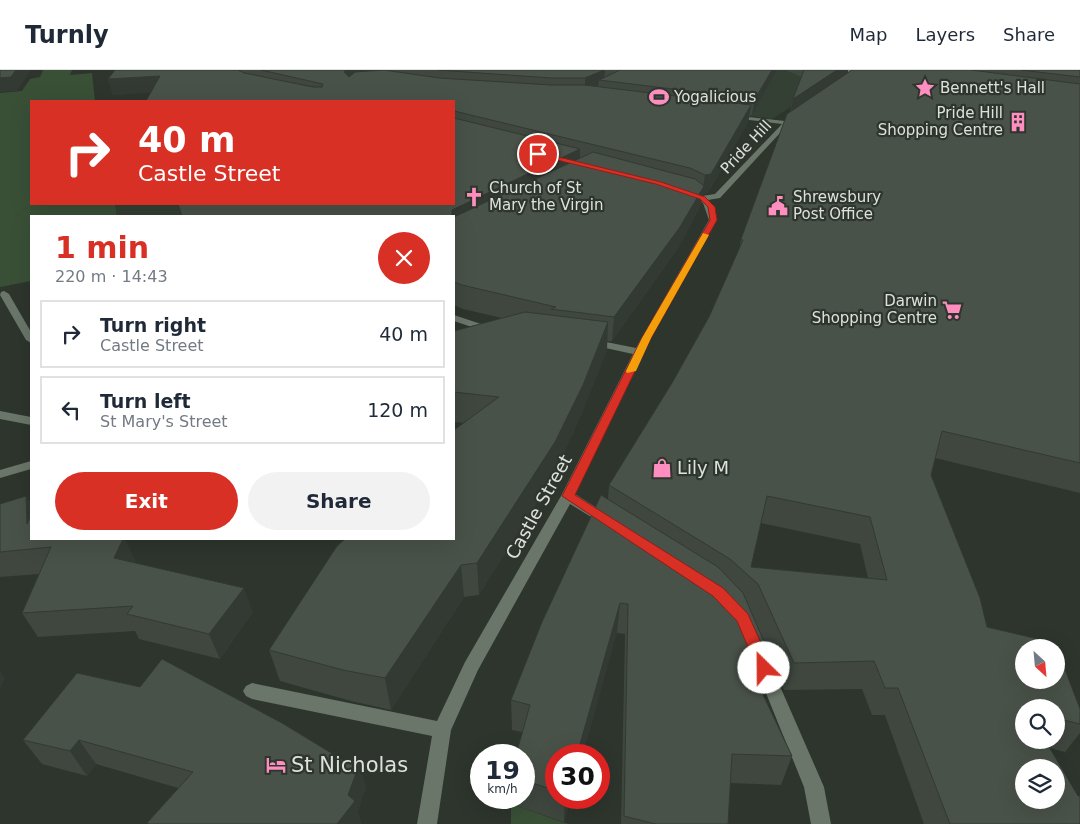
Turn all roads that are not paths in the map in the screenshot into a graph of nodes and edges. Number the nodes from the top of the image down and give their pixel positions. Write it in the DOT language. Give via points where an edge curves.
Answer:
graph roads {
  1 [pos="820,70"];
  2 [pos="853,71"];
  3 [pos="848,80"];
  4 [pos="721,114"];
  5 [pos="793,118"];
  6 [pos="786,123"];
  7 [pos="684,191"];
  8 [pos="702,198"];
  9 [pos="4,294"];
  10 [pos="455,318"];
  11 [pos="30,338"];
  12 [pos="483,341"];
  13 [pos="581,341"];
  14 [pos="640,352"];
  15 [pos="0,415"];
  16 [pos="30,421"];
  17 [pos="30,465"];
  18 [pos="0,474"];
  19 [pos="568,496"];
  20 [pos="623,531"];
  21 [pos="754,644"];
  22 [pos="252,691"];
  23 [pos="442,730"];
  24 [pos="427,824"];
  25 [pos="822,824"];
  1 -- 2 [label="street"];
  2 -- 3 [label="street"];
  4 -- 6 [label="street"];
  5 -- 6 [label="street, Pride Hill"];
  6 -- 8 [label="street, Pride Hill" via="717,196"];
  7 -- 8 [label="street"];
  8 -- 14 [label="street, Castle Street" via="711,207 713,220"];
  9 -- 11 [label="street"];
  10 -- 12 [label="street" via="499,333"];
  13 -- 14 [label="street"];
  14 -- 19 [label="street, Castle Street"];
  15 -- 16 [label="street"];
  17 -- 18 [label="street"];
  19 -- 20 [label="street"];
  19 -- 23 [label="street, Castle Street" via="472,667"];
  21 -- 25 [label="street" via="814,787"];
  22 -- 23 [label="street"];
  23 -- 24 [label="street, Castle Street"];
}
